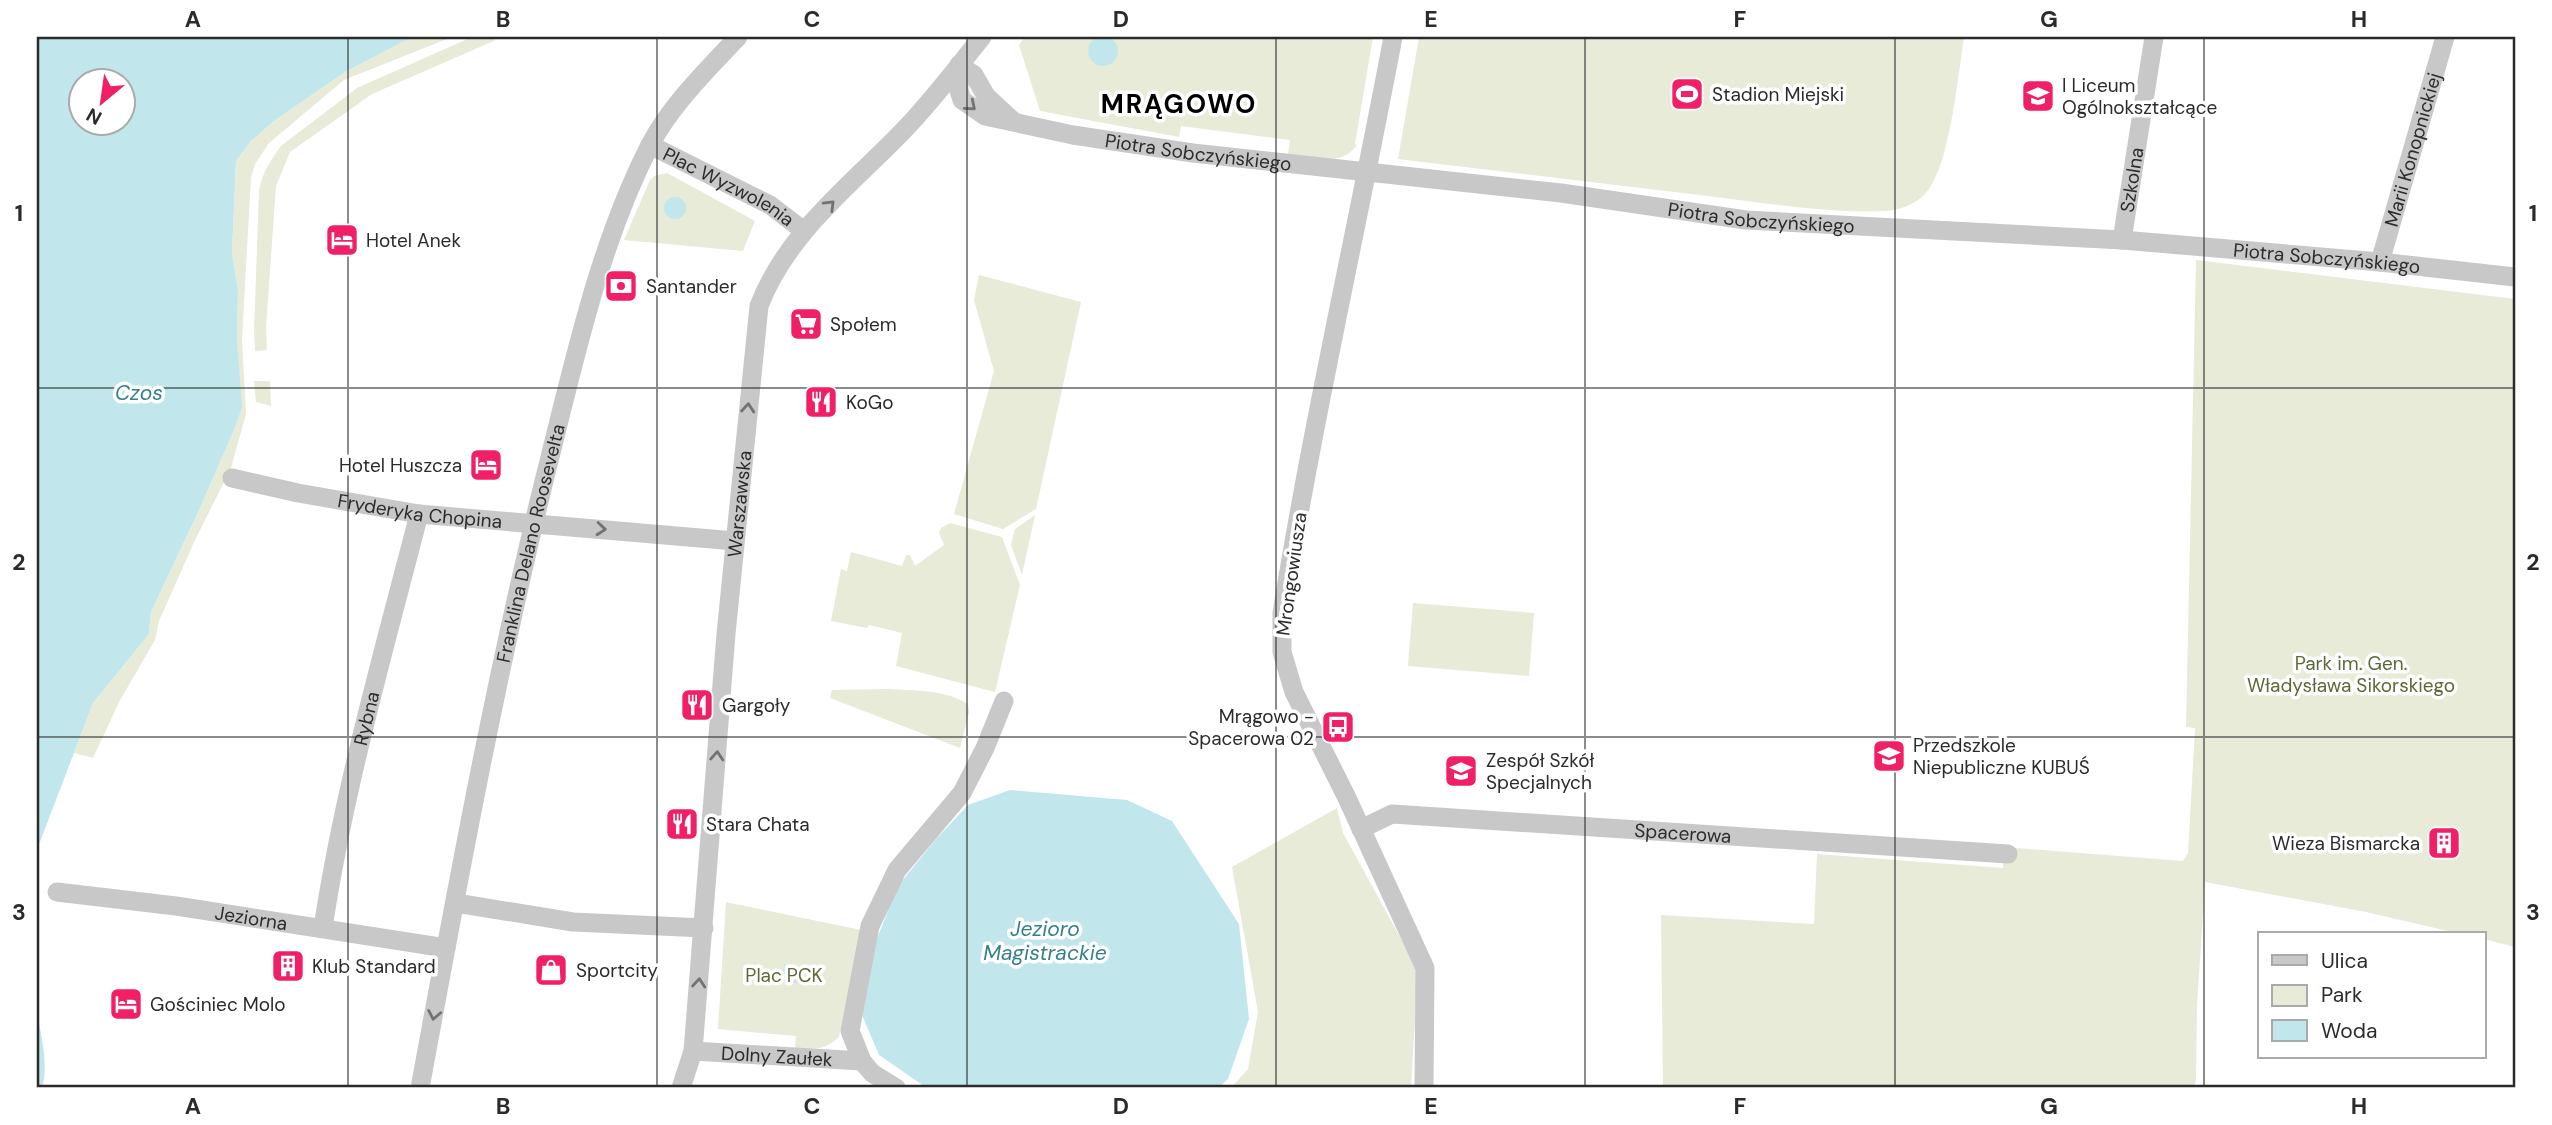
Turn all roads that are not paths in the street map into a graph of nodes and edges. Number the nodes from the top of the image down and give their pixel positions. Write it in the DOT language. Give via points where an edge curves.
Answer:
graph roads {
  1 [pos="738,37"];
  2 [pos="982,37"];
  3 [pos="1393,37"];
  4 [pos="2154,37"];
  5 [pos="2445,37"];
  6 [pos="959,65"];
  7 [pos="650,145"];
  8 [pos="1368,173"];
  9 [pos="804,231"];
  10 [pos="2122,240"];
  11 [pos="2380,262"];
  12 [pos="2515,278"];
  13 [pos="232,478"];
  14 [pos="419,514"];
  15 [pos="533,523"];
  16 [pos="735,541"];
  17 [pos="1004,701"];
  18 [pos="1360,829"];
  19 [pos="2008,854"];
  20 [pos="57,892"];
  21 [pos="456,903"];
  22 [pos="323,928"];
  23 [pos="704,928"];
  24 [pos="446,948"];
  25 [pos="693,1051"];
  26 [pos="862,1061"];
  27 [pos="420,1088"];
  28 [pos="681,1088"];
  29 [pos="896,1088"];
  30 [pos="1424,1088"];
  1 -- 7 [label="street, Franklina Delano Roosevelta"];
  2 -- 6 [label="street, Warszawska"];
  3 -- 8 [label="street, Mrongowiusza"];
  4 -- 10 [label="street, Szkolna"];
  5 -- 11 [label="street, Marii Konopnickiej"];
  6 -- 8 [label="street, Piotra Sobczyńskiego" via="962,100 985,116 1180,151"];
  9 -- 6 [label="street, Warszawska, one-way" via="935,98"];
  7 -- 9 [label="street, Plac Wyzwolenia" via="771,205"];
  7 -- 15 [label="street, Franklina Delano Roosevelta" via="603,262"];
  8 -- 10 [label="street, Piotra Sobczyńskiego" via="1560,193 1746,220"];
  8 -- 18 [label="street, Mrongowiusza" via="1315,418 1280,637 1294,692"];
  16 -- 9 [label="street, Warszawska, one-way" via="759,306 769,280"];
  10 -- 11 [label="street, Piotra Sobczyńskiego"];
  11 -- 12 [label="street, Piotra Sobczyńskiego"];
  13 -- 14 [label="street, Fryderyka Chopina"];
  14 -- 15 [label="street, Fryderyka Chopina"];
  14 -- 22 [label="street, Rybna" via="357,759"];
  15 -- 16 [label="street, Fryderyka Chopina, one-way"];
  15 -- 21 [label="street, Franklina Delano Roosevelta"];
  23 -- 16 [label="street, Warszawska, one-way"];
  17 -- 26 [label="street" via="962,793 897,870 870,926 850,1031"];
  18 -- 19 [label="street, Spacerowa" via="1392,814"];
  18 -- 30 [label="street, Mrongowiusza" via="1425,968"];
  20 -- 22 [label="street, Jeziorna"];
  21 -- 23 [label="street" via="573,922"];
  21 -- 24 [label="street, Franklina Delano Roosevelta"];
  22 -- 24 [label="street, Jeziorna"];
  25 -- 23 [label="street, Warszawska, one-way"];
  24 -- 27 [label="street, Franklina Delano Roosevelta, one-way"];
  25 -- 26 [label="street, Dolny Zaułek"];
  25 -- 28 [label="street, Warszawska"];
  26 -- 29 [label="street"];
}
